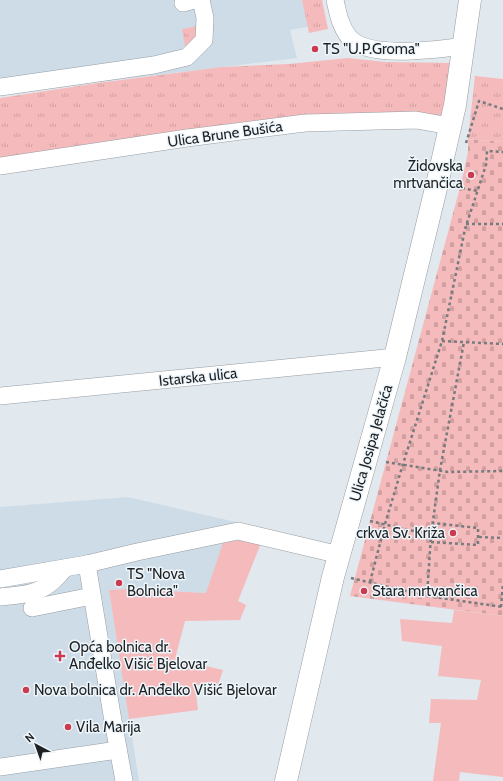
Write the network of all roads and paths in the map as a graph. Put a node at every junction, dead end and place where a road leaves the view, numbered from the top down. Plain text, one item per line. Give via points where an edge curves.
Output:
1 (201, 0) edge
2 (335, 0) edge
3 (470, 0) edge
4 (464, 52) junction
5 (0, 87) edge
6 (503, 109) edge
7 (460, 130) junction
8 (503, 152) edge
9 (0, 166) edge
10 (456, 188) dead end
11 (478, 191) junction
12 (466, 224) junction
13 (503, 224) edge
14 (442, 341) junction
15 (464, 342) junction
16 (503, 344) edge
17 (395, 357) junction
18 (0, 396) edge
19 (386, 462) dead end
20 (403, 464) junction
21 (440, 470) junction
22 (503, 471) edge
23 (370, 521) dead end
24 (433, 523) junction
25 (385, 524) junction
26 (431, 535) junction
27 (479, 537) junction
28 (503, 538) edge
29 (431, 542) junction
30 (340, 555) junction
31 (87, 564) junction
32 (65, 568) junction
33 (0, 578) edge
34 (351, 578) dead end
35 (370, 582) junction
36 (503, 583) edge
37 (92, 596) junction
38 (427, 596) junction
39 (0, 598) edge
40 (502, 607) edge
41 (32, 608) dead end
42 (118, 750) junction
43 (0, 767) edge
44 (124, 781) edge
45 (286, 781) edge

1 - 5 street via 205,18 204,40 187,57 154,65
2 - 4 street via 341,25 350,38 363,46 377,49
3 - 4 main road, Ulica Josipa Jelačića
4 - 7 main road, Ulica Josipa Jelačića via 455,105
6 - 7 path via 479,101
7 - 9 street, Ulica Brune Bušića via 416,120 305,123
7 - 17 main road, Ulica Josipa Jelačića
8 - 11 path via 487,151 486,165
10 - 11 path
11 - 12 path
12 - 13 path
12 - 14 path
14 - 15 path
14 - 20 path
15 - 16 path
15 - 21 path
17 - 18 street, Istarska ulica
17 - 30 main road, Ulica Josipa Jelačića
19 - 20 path
20 - 21 path
20 - 25 path
21 - 22 path
21 - 24 path
23 - 25 path
24 - 26 path
24 - 27 path via 478,528
25 - 26 path
25 - 35 path
26 - 29 path
27 - 28 path
27 - 29 path via 478,546
29 - 38 path
30 - 31 street via 238,531
30 - 45 main road, Ulica Josipa Jelačića
31 - 32 street
31 - 37 street
32 - 33 street
32 - 39 street via 40,590
34 - 35 path
35 - 38 path
36 - 40 path
37 - 41 street
37 - 42 street
38 - 40 path
42 - 43 street
42 - 44 street

